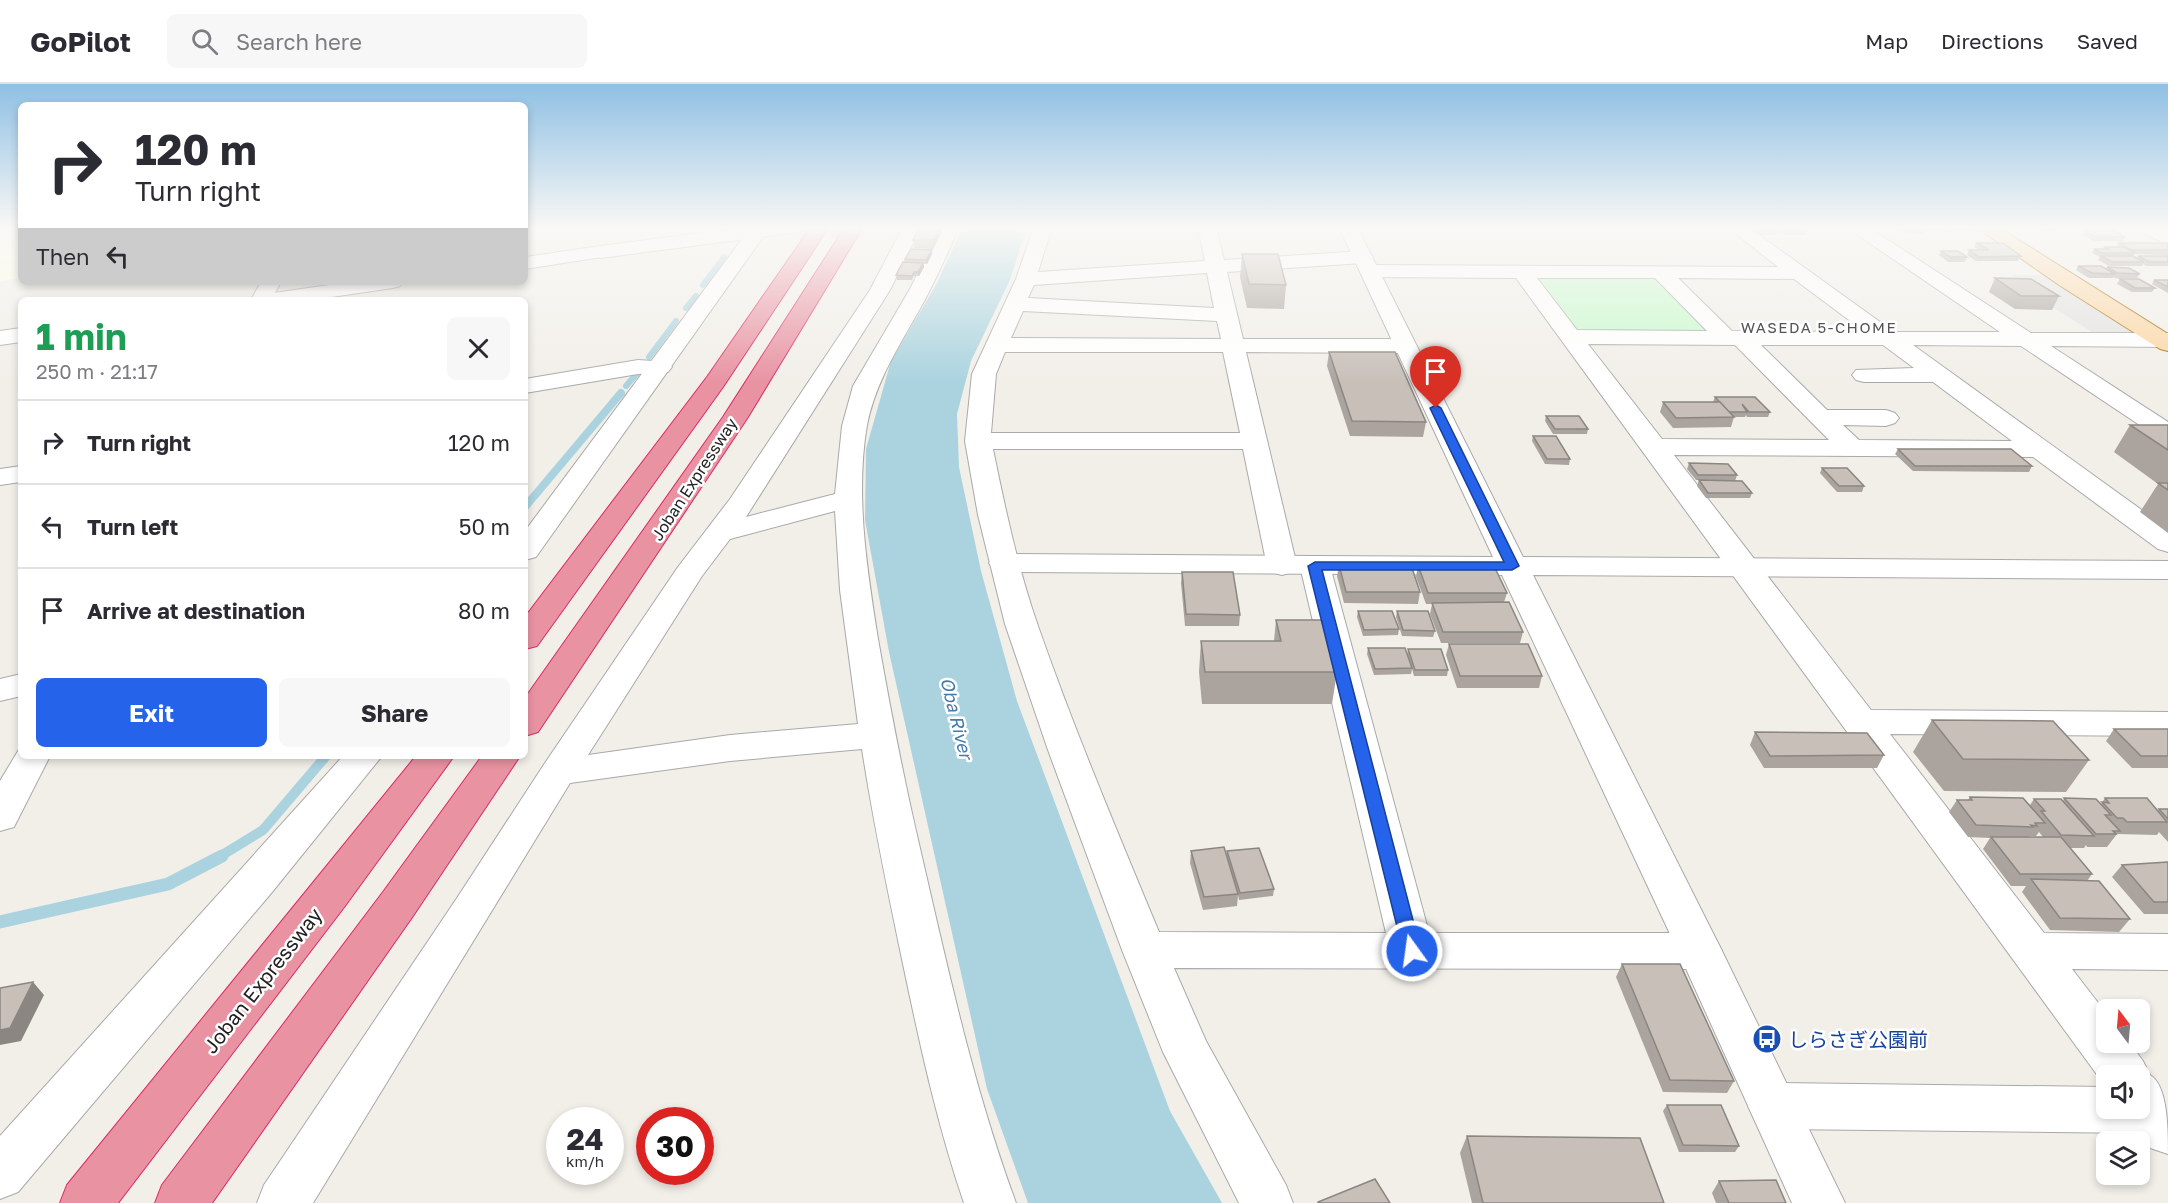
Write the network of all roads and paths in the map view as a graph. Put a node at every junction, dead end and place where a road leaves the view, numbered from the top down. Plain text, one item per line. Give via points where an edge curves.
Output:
1 (724, 279) edge
2 (774, 279) edge
3 (822, 279) edge
4 (885, 279) edge
5 (924, 279) edge
6 (1024, 279) edge
7 (1116, 279) edge
8 (1219, 279) edge
9 (1373, 279) edge
10 (1527, 279) edge
11 (1668, 279) edge
12 (1808, 279) edge
13 (1934, 279) edge
14 (2064, 279) edge
15 (372, 285) edge
16 (1020, 291) junction
17 (288, 297) edge
18 (1227, 315) junction
19 (903, 320) junction
20 (856, 328) junction
21 (18, 335) edge
22 (1572, 337) junction
23 (0, 338) edge
24 (1733, 338) junction
25 (1889, 338) junction
26 (2025, 339) junction
27 (2166, 341) edge
28 (995, 345) junction
29 (1233, 345) junction
30 (1405, 346) junction
31 (660, 367) junction
32 (1864, 375) dead end
33 (1939, 375) junction
34 (528, 386) edge
35 (1821, 417) junction
36 (1886, 418) dead end
37 (2168, 433) edge
38 (978, 441) junction
39 (1254, 441) junction
40 (1654, 447) junction
41 (1852, 448) junction
42 (2041, 449) junction
43 (18, 474) edge
44 (0, 477) edge
45 (849, 499) junction
46 (722, 532) junction
47 (2168, 543) edge
48 (528, 547) edge
49 (1004, 562) junction
50 (1298, 566) junction
51 (1512, 566) junction
52 (1744, 567) junction
53 (2168, 570) edge
54 (528, 635) edge
55 (18, 686) edge
56 (0, 690) edge
57 (528, 720) edge
58 (1859, 722) junction
59 (2168, 724) edge
60 (876, 735) junction
61 (30, 759) edge
62 (361, 759) edge
63 (434, 759) edge
64 (500, 759) edge
65 (558, 772) junction
66 (0, 817) edge
67 (1144, 950) junction
68 (1412, 951) junction
69 (1700, 951) junction
70 (2033, 951) junction
71 (2168, 952) edge
72 (2118, 1065) edge
73 (2096, 1103) edge
74 (1773, 1106) junction
75 (0, 1174) edge
76 (86, 1203) edge
77 (181, 1203) edge
78 (283, 1203) edge
79 (990, 1203) edge
80 (1267, 1203) edge
81 (1819, 1203) edge

1 - 31 street
2 - 54 highway via 715,382
3 - 57 highway, Joban Expressway via 664,524
4 - 20 street
5 - 19 street
6 - 16 street
7 - 16 street
8 - 18 street
9 - 30 street
10 - 22 street
11 - 24 street
12 - 25 street
13 - 26 street
14 - 27 main road
15 - 17 street
16 - 18 street
16 - 28 street
18 - 29 street
19 - 20 street
19 - 45 street via 884,348 862,395 851,457
20 - 46 street
21 - 23 street
22 - 24 street
22 - 40 street
24 - 25 street
24 - 35 street
25 - 26 street
25 - 33 street
26 - 27 street
26 - 37 street
28 - 29 street
28 - 38 street via 984,374
29 - 30 street
29 - 39 street
30 - 51 street
31 - 34 street via 638,367
31 - 48 street
32 - 33 street
33 - 42 street
35 - 36 street
35 - 41 street
38 - 39 street
38 - 49 street
39 - 50 street
40 - 41 street
40 - 52 street
41 - 42 street
42 - 47 street
43 - 44 street
45 - 46 street
45 - 60 street via 855,594
46 - 65 street via 689,573
49 - 50 street
49 - 67 street via 1021,624 1066,750
50 - 51 street
50 - 68 street
51 - 52 street
51 - 69 street
52 - 53 street
52 - 58 street
55 - 56 street
58 - 59 street
58 - 70 street
60 - 65 street via 730,748
60 - 79 street via 953,1086
61 - 66 street
62 - 75 street
63 - 76 highway, Joban Expressway
64 - 77 highway
65 - 78 street
67 - 68 street
67 - 80 street via 1187,1052
68 - 69 street
69 - 74 street
70 - 71 street
70 - 72 street
73 - 74 street
74 - 81 street

